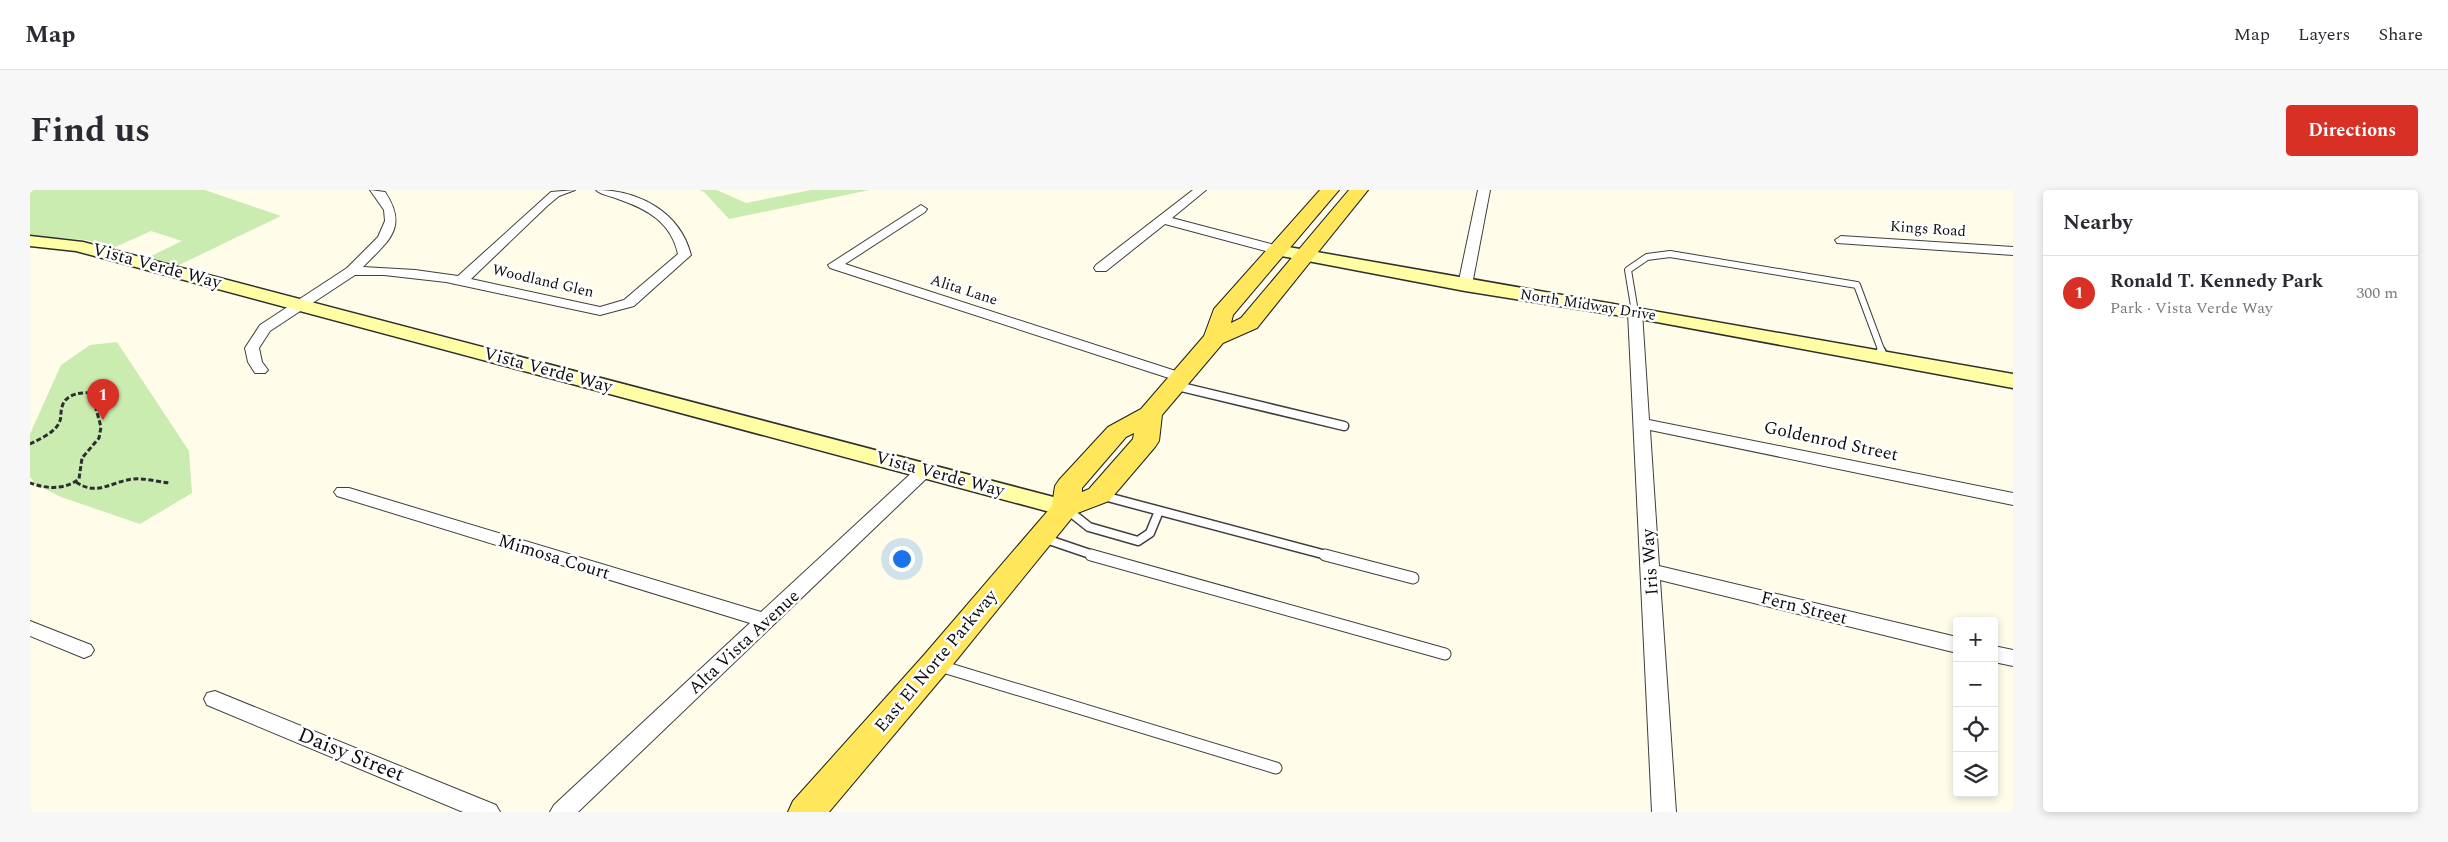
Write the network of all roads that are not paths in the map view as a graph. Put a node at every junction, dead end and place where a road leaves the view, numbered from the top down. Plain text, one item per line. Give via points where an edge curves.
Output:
1 (376, 190) edge
2 (570, 190) edge
3 (602, 190) edge
4 (1200, 190) edge
5 (1330, 190) edge
6 (1359, 190) edge
7 (1484, 190) edge
8 (921, 209) dead end
9 (1164, 220) junction
10 (1841, 240) dead end
11 (30, 241) edge
12 (1277, 250) junction
13 (2013, 251) edge
14 (1305, 256) junction
15 (1101, 268) dead end
16 (1628, 270) joint
17 (352, 271) junction
18 (463, 280) junction
19 (1464, 285) junction
20 (1857, 285) joint
21 (302, 304) junction
22 (1635, 312) junction
23 (1215, 338) junction
24 (1884, 358) junction
25 (260, 370) dead end
26 (1177, 381) junction
27 (2013, 381) edge
28 (1150, 414) junction
29 (1641, 423) junction
30 (1344, 426) dead end
31 (924, 471) junction
32 (343, 492) dead end
33 (1099, 496) junction
34 (2013, 499) edge
35 (1065, 508) junction
36 (1159, 511) junction
37 (1040, 538) junction
38 (1651, 571) junction
39 (1413, 578) dead end
40 (766, 622) junction
41 (30, 628) edge
42 (1953, 644) edge
43 (84, 650) dead end
44 (1446, 654) dead end
45 (1998, 655) edge
46 (2013, 658) edge
47 (935, 664) junction
48 (215, 699) dead end
49 (1276, 768) dead end
50 (1669, 810) edge
51 (488, 812) edge
52 (562, 812) edge
53 (806, 812) edge

1 - 17 street via 390,210 391,221 384,238
2 - 18 street via 555,194 543,204
3 - 18 street, Woodland Glen via 639,201 660,214 683,240 685,255 678,264 629,303 600,311
4 - 9 street
5 - 12 main road, East El Norte Parkway
6 - 14 main road, East El Norte Parkway
7 - 19 street
8 - 26 street, Alita Lane via 836,265
9 - 12 street, North Midway Drive
9 - 15 street
10 - 13 street, Kings Road
11 - 21 street, Vista Verde Way via 77,246
12 - 14 street, North Midway Drive
12 - 23 main road, East El Norte Parkway via 1222,314
14 - 19 street, North Midway Drive
14 - 23 main road, East El Norte Parkway via 1249,323
16 - 20 lane via 1641,258 1670,254
16 - 22 lane
17 - 18 street, Woodland Glen via 378,270
17 - 21 street
19 - 22 street, North Midway Drive
20 - 24 lane
21 - 25 street via 265,328 256,341 252,348
21 - 31 street, Vista Verde Way
22 - 24 street, North Midway Drive
22 - 29 street, Iris Way
23 - 26 main road, East El Norte Parkway
24 - 27 street, North Midway Drive
26 - 28 main road, East El Norte Parkway
26 - 30 lane
28 - 33 main road, East El Norte Parkway via 1146,441
28 - 35 main road, East El Norte Parkway via 1117,432 1069,486
29 - 34 street, Goldenrod Street
29 - 38 street, Iris Way
31 - 35 street, Vista Verde Way
31 - 40 street, Alta Vista Avenue
32 - 40 street, Mimosa Court
33 - 35 main road
33 - 36 lane
35 - 36 lane via 1089,527 1138,540 1151,534
35 - 37 main road, East El Norte Parkway
36 - 39 lane
37 - 44 lane
37 - 47 main road, East El Norte Parkway
38 - 42 street, Fern Street
38 - 50 street, Iris Way
40 - 52 street, Alta Vista Avenue
41 - 43 street
45 - 46 street
47 - 49 lane
47 - 53 main road, East El Norte Parkway
48 - 51 street, Daisy Street

